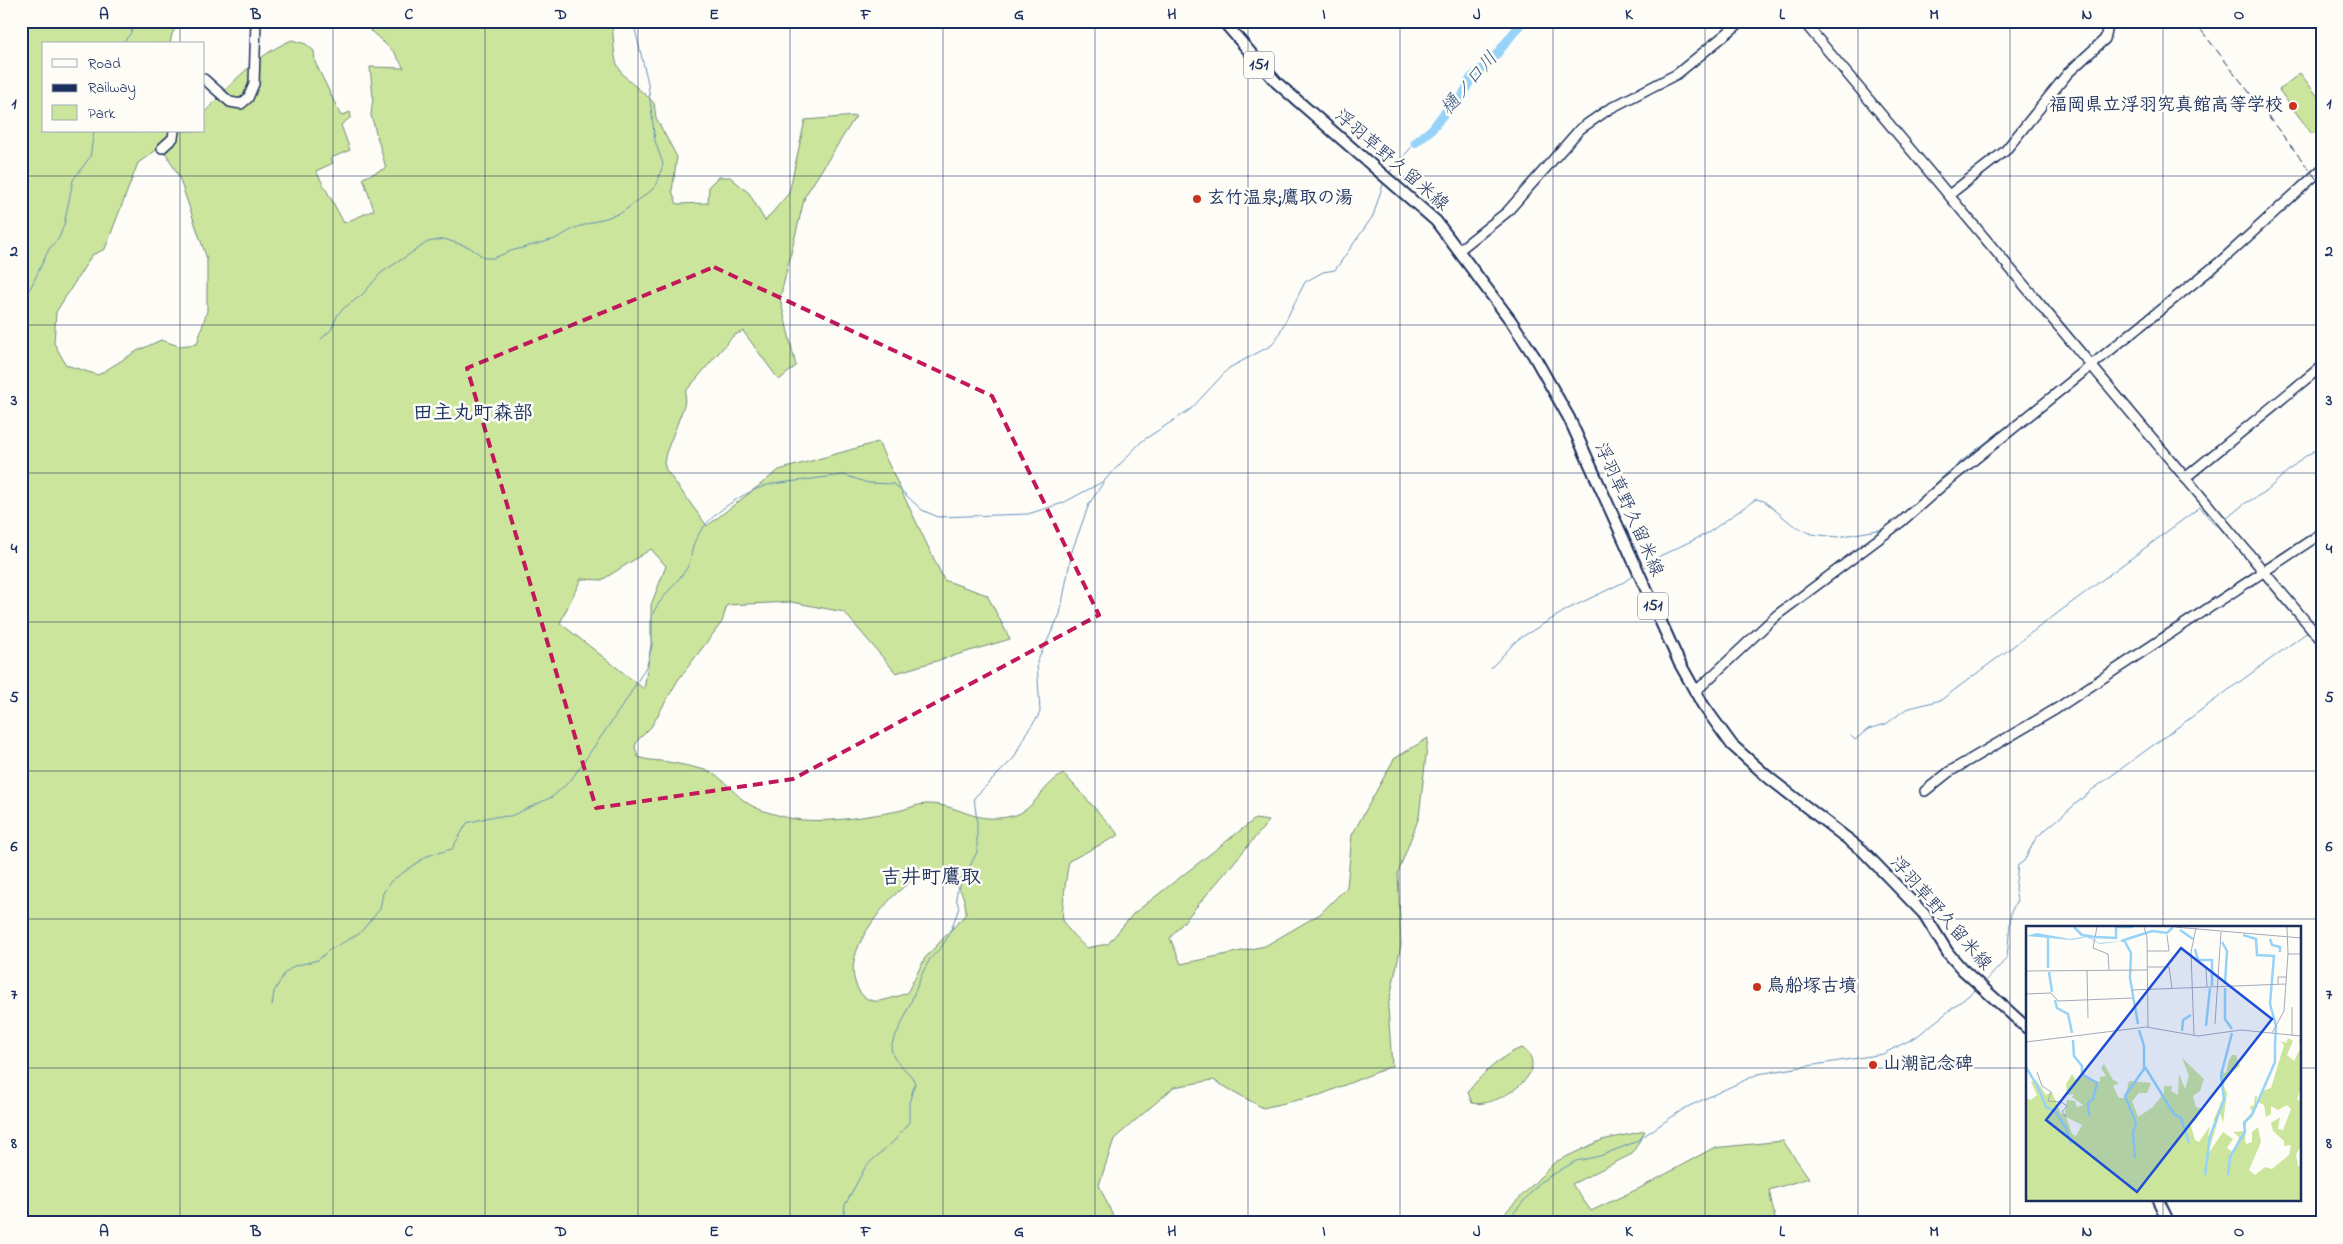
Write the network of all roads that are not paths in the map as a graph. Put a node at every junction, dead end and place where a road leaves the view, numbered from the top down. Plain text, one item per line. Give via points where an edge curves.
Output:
1 (256, 21) edge
2 (1223, 21) edge
3 (1742, 21) edge
4 (1802, 21) edge
5 (2101, 21) edge
6 (205, 80) edge
7 (174, 132) edge
8 (162, 148) dead end
9 (2322, 169) edge
10 (1949, 195) junction
11 (1458, 251) junction
12 (2092, 365) junction
13 (2322, 366) edge
14 (2185, 478) junction
15 (2322, 533) edge
16 (2264, 572) junction
17 (2322, 641) edge
18 (1696, 692) junction
19 (1926, 791) dead end
20 (2026, 1027) edge
21 (2159, 1202) edge
22 (2169, 1223) edge

1 - 6 street via 254,84 248,98 241,104 230,102
2 - 11 main road, 浮羽草野久留米線 / 151 via 1276,82 1432,216
3 - 11 street via 1677,74 1602,113 1580,129 1507,212
4 - 10 street
5 - 10 street via 2107,30 2105,39 2068,73 2005,151
7 - 8 street via 168,144
9 - 12 street via 2221,261
10 - 12 street
11 - 18 main road, 浮羽草野久留米線 / 151 via 1524,340 1554,392 1617,521 1668,640
12 - 14 street
12 - 18 street via 1944,484 1902,522 1777,615
13 - 14 street
14 - 16 street
15 - 16 street
16 - 17 street
16 - 19 street via 2056,709 1949,772
18 - 20 main road, 浮羽草野久留米線 / 151 via 1732,745 1768,778 1862,850 1919,908 1953,959
21 - 22 main road

